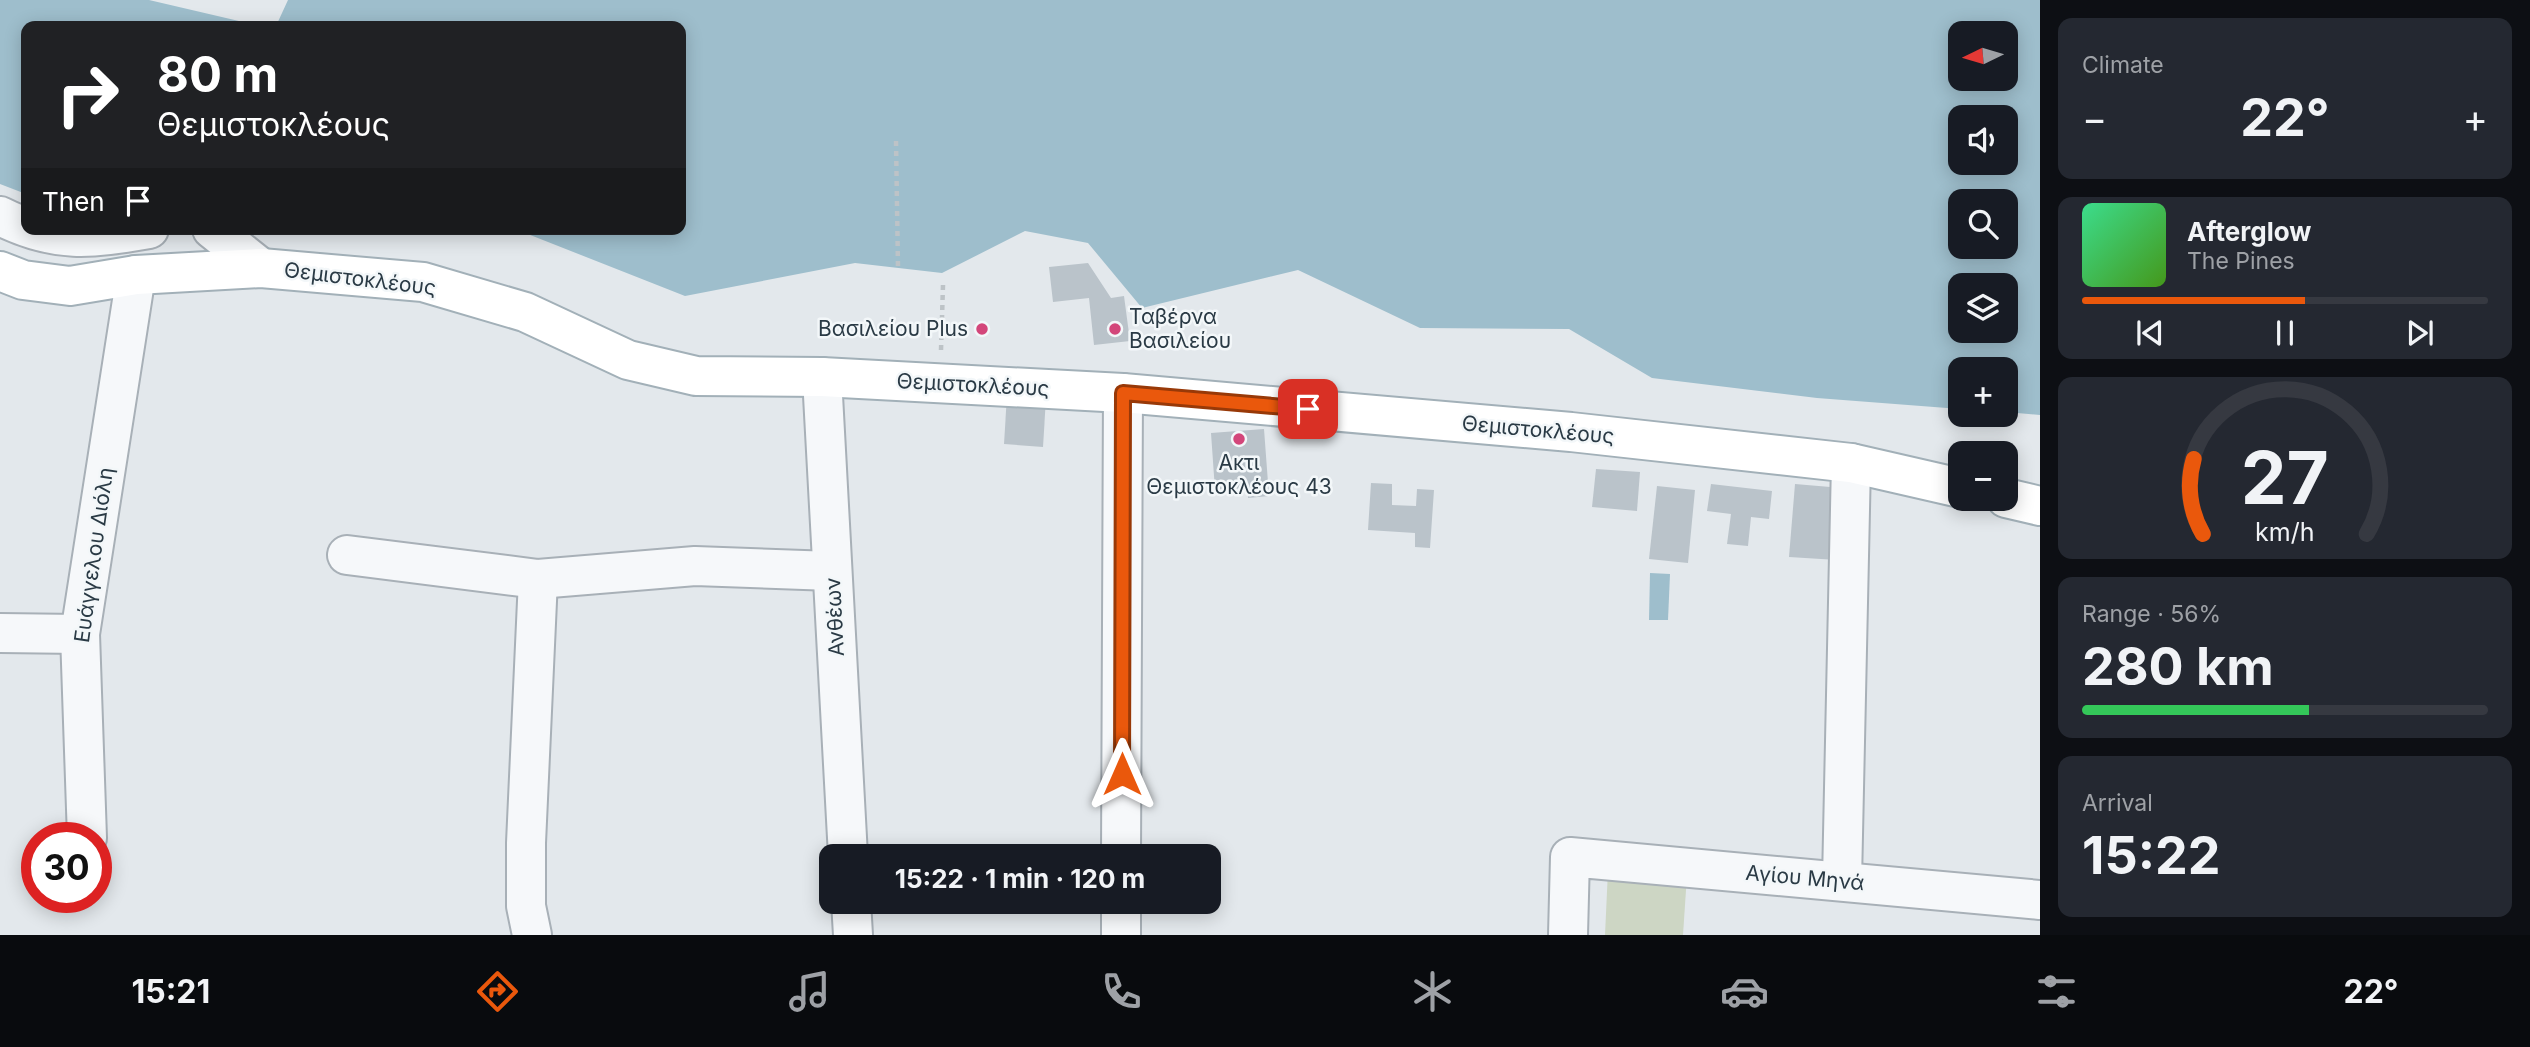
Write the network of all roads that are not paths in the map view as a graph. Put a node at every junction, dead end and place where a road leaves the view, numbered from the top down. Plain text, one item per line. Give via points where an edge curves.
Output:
1 (0, 216) edge
2 (21, 226) edge
3 (56, 235) edge
4 (116, 235) edge
5 (220, 235) edge
6 (261, 268) junction
7 (0, 271) edge
8 (136, 275) junction
9 (822, 377) junction
10 (1123, 393) junction
11 (1851, 463) junction
12 (1948, 485) edge
13 (2018, 501) edge
14 (2040, 506) edge
15 (347, 555) dead end
16 (832, 571) junction
17 (538, 579) junction
18 (0, 633) edge
19 (80, 634) junction
20 (86, 822) edge
21 (847, 844) edge
22 (1121, 844) edge
23 (1842, 881) junction
24 (2040, 900) edge
25 (852, 914) edge
26 (1121, 914) edge
27 (532, 935) edge
28 (853, 935) edge
29 (1121, 935) edge
30 (1568, 935) edge

1 - 2 street
3 - 4 street via 88,240
5 - 6 street
6 - 8 main road, Θεμιστοκλέους
6 - 9 main road, Θεμιστοκλέους via 424,282 524,312 628,360 696,376
7 - 8 main road, Θεμιστοκλέους via 23,280 70,286
8 - 19 street, Ευάγγελου Διόλη
9 - 10 main road, Θεμιστοκλέους
9 - 16 street, Ανθέων
10 - 11 main road, Θεμιστοκλέους via 1572,432
10 - 22 street
11 - 12 main road, Θεμιστοκλέους
11 - 23 street
13 - 14 main road
15 - 17 street
16 - 17 street via 695,566
16 - 21 street, Ανθέων
17 - 27 street via 526,843 526,906
18 - 19 street
19 - 20 street, Ευάγγελου Διόλη
23 - 24 street, Αγίου Μηνά
23 - 30 street, Αγίου Μηνά via 1570,857
25 - 28 street
26 - 29 street

